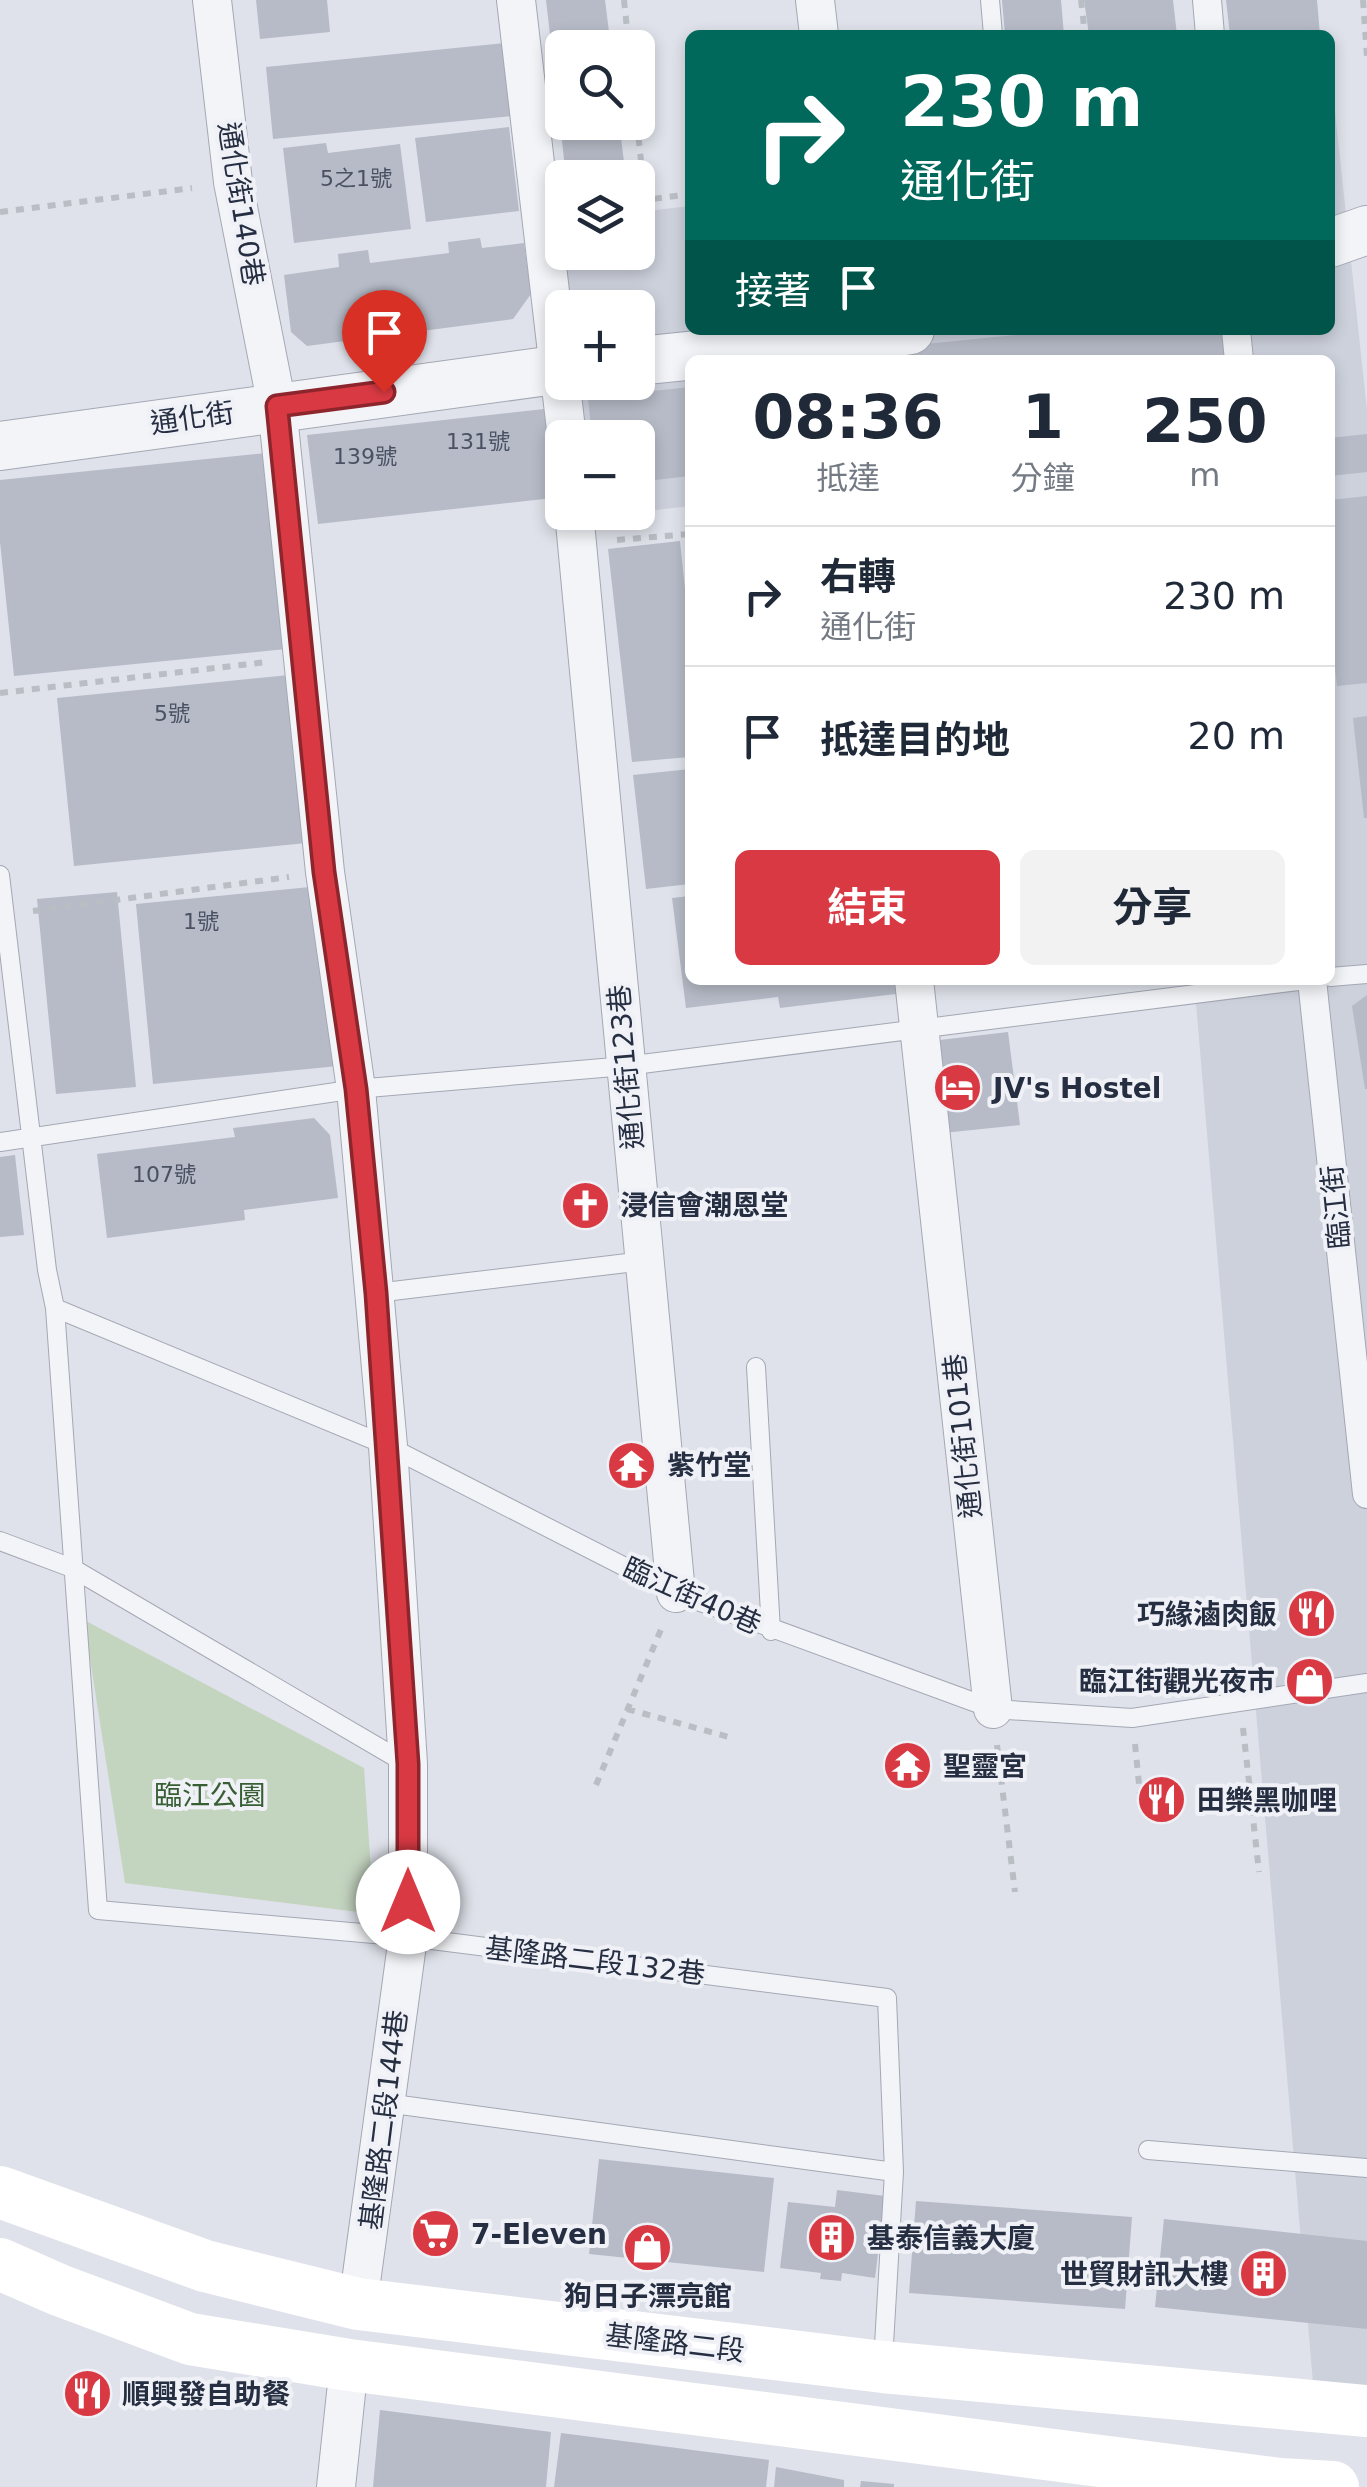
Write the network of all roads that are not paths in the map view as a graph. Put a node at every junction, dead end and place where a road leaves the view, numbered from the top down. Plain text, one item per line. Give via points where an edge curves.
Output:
1 (212, 0) edge
2 (516, 0) edge
3 (815, 0) edge
4 (990, 0) edge
5 (1206, 0) edge
6 (818, 30) edge
7 (993, 30) edge
8 (1209, 30) edge
9 (1367, 230) edge
10 (1335, 240) edge
11 (550, 290) edge
12 (891, 335) edge
13 (860, 343) edge
14 (712, 355) edge
15 (685, 357) edge
16 (655, 360) edge
17 (545, 371) edge
18 (277, 406) junction
19 (0, 446) edge
20 (576, 530) edge
21 (0, 875) edge
22 (1367, 974) edge
23 (1335, 977) edge
24 (914, 985) edge
25 (1266, 985) edge
26 (1310, 985) edge
27 (918, 1026) junction
28 (626, 1066) junction
29 (356, 1089) junction
30 (31, 1137) junction
31 (0, 1142) edge
32 (644, 1261) junction
33 (376, 1293) junction
34 (55, 1308) junction
35 (756, 1367) dead end
36 (388, 1446) junction
37 (1367, 1494) edge
38 (0, 1542) edge
39 (72, 1568) junction
40 (676, 1593) junction
41 (771, 1630) junction
42 (1367, 1684) edge
43 (993, 1709) junction
44 (408, 1764) junction
45 (408, 1937) junction
46 (386, 2103) junction
47 (1148, 2150) dead end
48 (1367, 2168) edge
49 (894, 2172) junction
50 (0, 2192) edge
51 (0, 2264) edge
52 (358, 2304) junction
53 (349, 2366) junction
54 (883, 2367) junction
55 (1367, 2411) edge
56 (1281, 2485) edge
57 (336, 2487) edge
58 (1333, 2487) edge

1 - 18 street, 通化街140巷 via 234,182
2 - 11 street
3 - 6 street
4 - 7 lane
5 - 8 street
9 - 10 street
12 - 13 street
13 - 14 street
15 - 16 street
17 - 18 street, 通化街
18 - 19 street, 通化街
18 - 29 street, 通化街140巷 via 324,872
20 - 28 street, 通化街123巷
21 - 30 lane
22 - 23 lane
24 - 27 street, 通化街101巷
25 - 27 lane
26 - 37 street, 臨江街
27 - 28 lane
27 - 43 street, 通化街101巷
28 - 29 lane
28 - 32 street, 通化街123巷
29 - 30 lane
29 - 33 street, 基隆路二段144巷
30 - 31 lane
30 - 34 lane
32 - 33 lane
32 - 40 street, 通化街123巷
33 - 36 street, 基隆路二段144巷
34 - 36 lane, 臨江街40巷
34 - 39 lane
35 - 41 lane
36 - 40 lane, 臨江街40巷
36 - 44 street, 基隆路二段144巷
38 - 39 lane
39 - 44 lane
39 - 45 lane, 基隆路二段132巷 via 98,1910
40 - 41 lane, 臨江街40巷
41 - 43 lane, 臨江街40巷
42 - 43 lane, 臨江街40巷 via 1132,1718
44 - 45 street, 基隆路二段144巷
45 - 46 street, 基隆路二段144巷
45 - 49 lane, 基隆路二段132巷 via 887,1998
46 - 49 lane
46 - 52 street, 基隆路二段144巷
47 - 48 lane
49 - 54 lane, 基隆路二段132巷
50 - 52 main road, 基隆路二段 via 204,2266
51 - 53 main road via 190,2338
52 - 54 main road, 基隆路二段
53 - 56 main road
53 - 57 street
54 - 55 main road, 基隆路二段
56 - 58 main road

